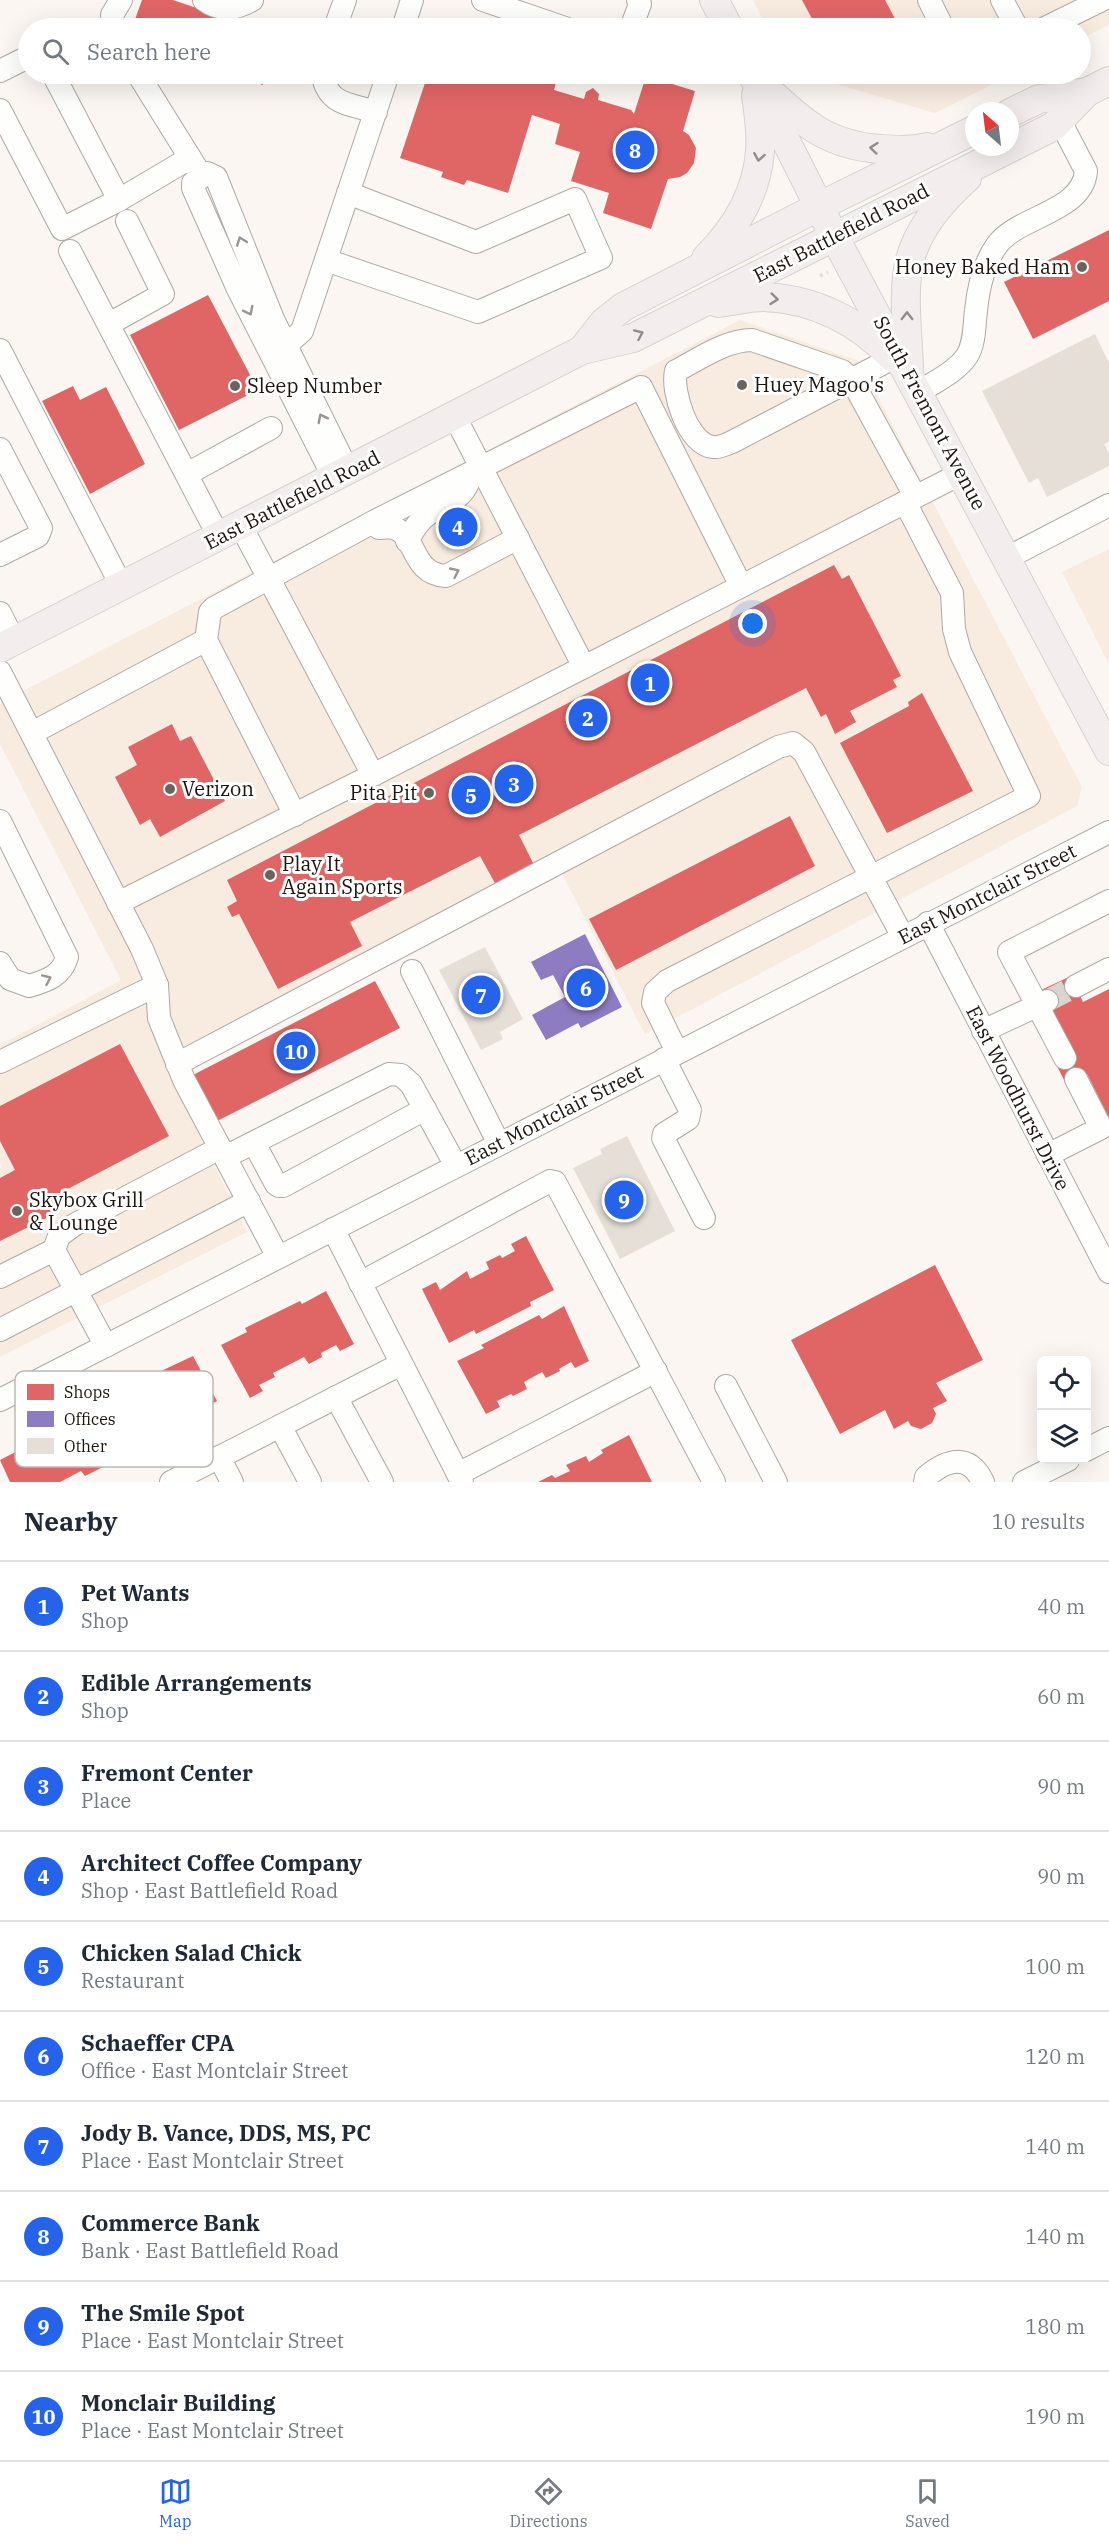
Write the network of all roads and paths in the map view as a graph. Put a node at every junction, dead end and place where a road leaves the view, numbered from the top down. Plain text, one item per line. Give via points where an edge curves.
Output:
1 (121, 0) edge
2 (204, 0) edge
3 (252, 0) edge
4 (345, 0) edge
5 (412, 0) edge
6 (483, 0) edge
7 (638, 0) edge
8 (714, 0) edge
9 (929, 0) edge
10 (1002, 0) edge
11 (1102, 0) edge
12 (1073, 7) edge
13 (112, 18) edge
14 (339, 18) edge
15 (406, 18) edge
16 (535, 18) edge
17 (635, 18) edge
18 (724, 18) edge
19 (938, 18) edge
20 (1012, 18) edge
21 (1058, 18) edge
22 (18, 62) edge
23 (0, 72) edge
24 (58, 84) edge
25 (144, 84) edge
26 (324, 84) edge
27 (385, 84) edge
28 (755, 84) edge
29 (758, 84) edge
30 (763, 84) edge
31 (1098, 87) edge
32 (1019, 109) edge
33 (0, 110) edge
34 (376, 112) junction
35 (1060, 121) junction
36 (963, 136) edge
37 (987, 160) junction
38 (195, 167) junction
39 (348, 193) junction
40 (119, 200) junction
41 (820, 206) junction
42 (127, 221) dead end
43 (834, 236) junction
44 (70, 251) dead end
45 (326, 260) junction
46 (815, 267) dead end
47 (694, 270) junction
48 (819, 286) dead end
49 (695, 306) junction
50 (108, 324) junction
51 (285, 346) junction
52 (0, 350) edge
53 (582, 350) junction
54 (676, 371) junction
55 (907, 375) junction
56 (851, 379) junction
57 (641, 387) junction
58 (454, 415) junction
59 (271, 429) dead end
60 (714, 448) junction
61 (0, 449) edge
62 (681, 466) junction
63 (476, 471) junction
64 (962, 473) junction
65 (187, 474) junction
66 (341, 474) junction
67 (910, 499) junction
68 (1109, 505) edge
69 (379, 528) dead end
70 (230, 532) junction
71 (518, 538) junction
72 (407, 541) junction
73 (0, 555) edge
74 (1007, 558) junction
75 (269, 579) junction
76 (741, 586) junction
77 (122, 587) junction
78 (0, 613) edge
79 (206, 640) junction
80 (7, 644) edge
81 (584, 667) junction
82 (0, 672) edge
83 (32, 733) junction
84 (1109, 752) edge
85 (373, 775) junction
86 (295, 815) junction
87 (0, 821) edge
88 (1109, 832) edge
89 (872, 877) junction
90 (1109, 901) edge
91 (118, 903) junction
92 (928, 923) junction
93 (903, 937) junction
94 (0, 963) edge
95 (1109, 969) edge
96 (411, 971) dead end
97 (157, 985) junction
98 (1076, 986) tunnel mouth
99 (1042, 1003) junction
100 (983, 1031) junction
101 (670, 1056) junction
102 (1065, 1058) dead end
103 (0, 1062) edge
104 (177, 1064) junction
105 (1076, 1079) dead end
106 (425, 1109) junction
107 (254, 1143) junction
108 (499, 1144) junction
109 (223, 1153) junction
110 (1048, 1155) junction
111 (456, 1166) junction
112 (249, 1201) junction
113 (704, 1218) dead end
114 (333, 1229) junction
115 (54, 1250) junction
116 (278, 1257) junction
117 (1109, 1272) edge
118 (0, 1277) edge
119 (360, 1283) junction
120 (76, 1291) junction
121 (0, 1330) edge
122 (106, 1346) junction
123 (401, 1364) junction
124 (57, 1371) edge
125 (656, 1371) junction
126 (726, 1386) dead end
127 (15, 1392) edge
128 (336, 1397) junction
129 (0, 1400) edge
130 (280, 1426) junction
131 (1109, 1438) edge
132 (1091, 1447) edge
133 (219, 1457) junction
134 (213, 1460) edge
135 (1060, 1464) edge
136 (200, 1467) edge
137 (460, 1478) edge
138 (171, 1482) edge
139 (231, 1482) edge
140 (310, 1482) edge
141 (382, 1482) edge
142 (714, 1482) edge
143 (776, 1482) edge
144 (925, 1482) edge
145 (983, 1482) edge
146 (1024, 1482) edge

1 - 13 street
2 - 3 street via 227,8
4 - 14 street
5 - 15 street
6 - 16 street
7 - 17 street
8 - 18 main road
9 - 19 street
10 - 20 street
11 - 12 street
12 - 21 street
22 - 23 street
24 - 40 street
25 - 38 street
26 - 34 street via 334,99
27 - 34 street
28 -> 47 main road via 761,135 751,189 734,225
29 - 41 main road, South Fremont Avenue
36 -> 30 main road via 910,151 841,143 797,116
31 - 32 main road, East Battlefield Road via 1039,99
31 - 35 main road, East Battlefield Road
33 - 40 street via 62,229
34 - 39 street
35 - 37 main road, East Battlefield Road
35 - 55 street via 1086,171 1082,187 1073,197 1001,240 989,259 980,287 971,347 958,366
36 - 41 main road, East Battlefield Road
37 - 43 main road, East Battlefield Road
55 -> 37 main road via 908,270 914,247 948,195
38 - 40 street
51 -> 38 street via 216,177
38 -> 66 street via 192,188 234,281
39 - 45 street
39 - 45 street via 476,242 574,199 601,258 478,312
41 - 43 main road, South Fremont Avenue
41 - 47 main road, East Battlefield Road
42 - 50 street via 164,294
43 - 49 main road, East Battlefield Road
43 - 55 main road, South Fremont Avenue
44 - 50 street
45 - 51 street via 302,331
46 - 48 path via 820,276
47 - 53 main road, East Battlefield Road via 623,307 604,322
53 -> 49 main road, East Battlefield Road via 633,338
49 -> 55 main road via 763,297 827,310 858,327
50 - 65 street
66 -> 51 street
52 - 77 street
53 - 58 main road, East Battlefield Road
54 - 56 street via 725,346 752,340 842,371
54 - 57 street
54 - 60 street via 675,396 690,429 702,443
55 - 56 street
55 - 64 main road, South Fremont Avenue
56 - 60 street
56 - 67 street
57 - 62 street
57 - 63 street
58 - 63 street
58 - 66 main road, East Battlefield Road
59 - 65 street
60 - 62 street
61 - 73 street via 41,528 38,536
62 - 76 street
63 - 71 street
63 - 72 street via 459,497 426,516
63 - 75 street
64 - 67 street
64 - 74 main road, South Fremont Avenue
65 - 70 street
66 - 70 main road, East Battlefield Road
67 - 76 street
67 - 89 street via 952,593 960,652 1029,796
68 - 74 street
69 - 72 street via 395,528
70 - 75 street
70 - 77 main road, East Battlefield Road
72 -> 71 street via 425,570 433,576 446,576
71 - 81 street
74 - 84 main road, South Fremont Avenue
75 - 79 street via 214,608
75 - 85 street
76 - 81 street
77 - 80 main road, East Battlefield Road
78 - 80 street
79 - 83 street
79 - 86 street
81 - 85 street
82 - 83 street
83 - 91 street
85 - 86 street
86 - 91 street
94 -> 87 street via 10,979 29,986 58,974 67,957
88 - 92 street, East Montclair Street
89 - 93 street
89 - 101 street via 667,981 655,992 653,1003
89 - 104 street via 804,752 793,743 767,752
90 - 99 street via 1009,952
91 - 97 street
92 - 93 street, East Montclair Street
92 - 100 street, East Woodhurst Drive
93 - 101 street, East Montclair Street
95 - 98 street
96 - 108 street
97 - 103 street
97 - 104 street via 159,1018
99 - 100 street
99 - 102 street
100 - 110 street, East Woodhurst Drive
101 - 108 street, East Montclair Street
101 - 113 street via 690,1115 663,1138
104 - 109 street
105 - 110 street via 1101,1128
106 - 107 street via 411,1084 401,1075 389,1074
106 - 107 street via 283,1186 276,1184
106 - 111 street
107 - 109 street
108 - 111 street, East Montclair Street
109 - 112 street
109 - 115 street via 74,1225 59,1236
110 - 117 street, East Woodhurst Drive
111 - 114 street, East Montclair Street
112 - 116 street
112 - 120 street
114 - 116 street, East Montclair Street
114 - 119 street
115 - 118 street
115 - 120 street
116 - 122 street, East Montclair Street
119 - 123 street
119 - 125 street via 550,1181 555,1182
120 - 121 street
120 - 122 street
122 - 124 street, East Montclair Street
123 - 128 street
123 - 137 street
125 - 137 street
125 - 142 street
126 - 143 street
127 - 129 street, East Montclair Street
128 - 130 street
128 - 141 street
130 - 133 street
130 - 140 street
131 - 132 street
133 - 134 street
133 - 139 street
135 - 146 street
136 - 138 street
144 - 145 street via 940,1465 954,1462 966,1463

